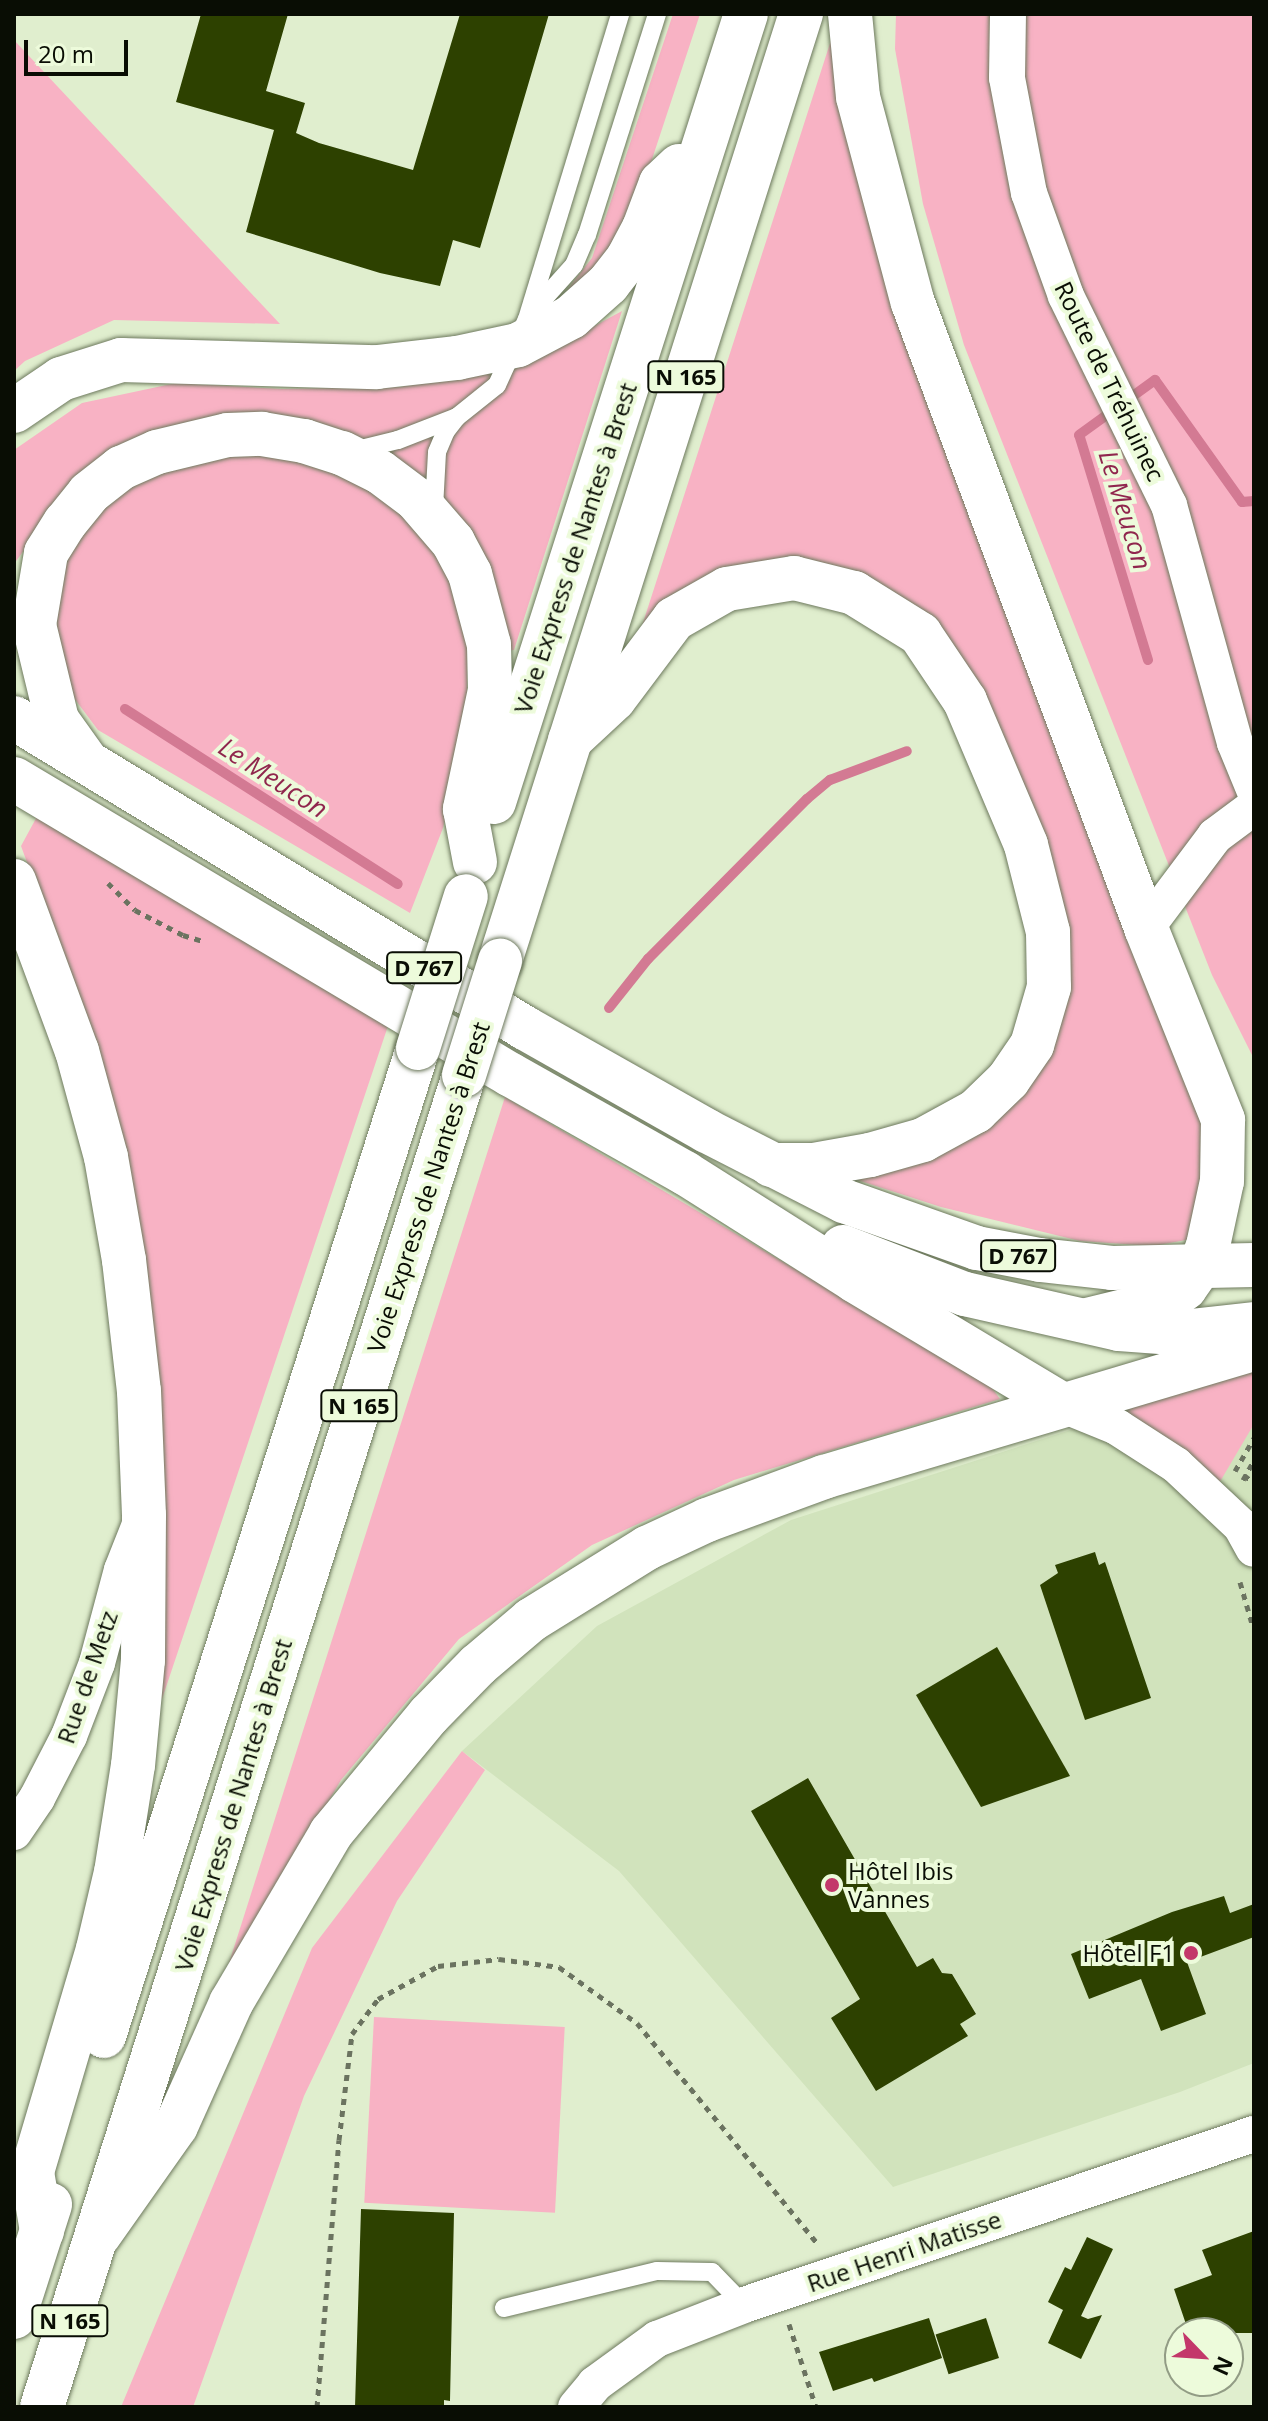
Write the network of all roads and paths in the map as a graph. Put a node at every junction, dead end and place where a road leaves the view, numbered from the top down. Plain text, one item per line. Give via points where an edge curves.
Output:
1 (620, 14) edge
2 (657, 14) edge
3 (746, 14) edge
4 (801, 14) edge
5 (850, 14) edge
6 (1008, 14) edge
7 (704, 142) junction
8 (522, 332) junction
9 (14, 411) edge
10 (457, 417) junction
11 (342, 453) junction
12 (434, 517) junction
13 (46, 553) junction
14 (22, 590) dead end
15 (14, 718) edge
16 (570, 740) junction
17 (87, 762) junction
18 (14, 779) edge
19 (1254, 789) edge
20 (1254, 807) edge
21 (470, 879) junction
22 (14, 881) edge
23 (1146, 928) junction
24 (1223, 1120) junction
25 (1254, 1155) edge
26 (771, 1165) junction
27 (685, 1173) junction
28 (1254, 1265) edge
29 (1199, 1268) junction
30 (1087, 1320) junction
31 (1254, 1324) edge
32 (1254, 1349) edge
33 (1061, 1404) junction
34 (1254, 1438) edge
35 (1235, 1471) dead end
36 (144, 1515) junction
37 (1254, 1549) edge
38 (14, 1832) edge
39 (1254, 2134) edge
40 (42, 2231) junction
41 (99, 2235) junction
42 (841, 2272) junction
43 (778, 2294) junction
44 (744, 2305) junction
45 (504, 2308) dead end
46 (14, 2317) edge
47 (42, 2407) edge
48 (317, 2407) edge
49 (576, 2407) edge
50 (816, 2407) edge

1 - 8 lane
2 - 8 lane via 587,235 574,265
3 - 7 main road, Voie Express de Nantes à Brest / N 165
4 - 16 main road, Voie Express de Nantes à Brest / N 165
5 - 23 main road via 858,97 913,303
6 - 19 street, Route de Tréhuinec via 1007,78 1029,193 1066,296 1169,505 1235,743
7 - 8 main road via 661,183 639,238 608,284 571,317
7 - 21 main road, Voie Express de Nantes à Brest / N 165
8 - 9 main road via 457,358 377,367 121,360 61,379
8 - 10 lane via 497,385
10 - 11 lane via 398,440
10 - 12 lane via 437,452
11 - 12 main road via 380,472
11 - 13 main road via 262,434 205,439 157,452 121,468 89,493
12 - 21 main road via 470,574 489,645 490,690 465,809
13 - 14 lane
13 - 17 main road via 34,625 41,666 57,720
15 - 17 main road, D 767
16 - 26 main road via 614,699 674,619 727,589 794,578 854,593 920,634 965,701 1026,845 1048,932 1049,987 1032,1045 1008,1080 976,1111 923,1140 814,1165
16 - 41 main road, Voie Express de Nantes à Brest / N 165, bridge
17 - 26 main road, D 767 via 500,1013
18 - 27 main road, D 767
20 - 23 street via 1215,836
21 - 40 main road, Voie Express de Nantes à Brest / N 165, bridge
22 - 36 main road via 77,1051 106,1157 139,1391
23 - 24 main road
24 - 25 main road
24 - 29 main road via 1222,1181
26 - 29 main road, D 767 via 844,1201 977,1248 1112,1268
27 - 30 main road, D 767 via 898,1271 1013,1307
27 - 33 main road
28 - 29 main road, D 767
29 - 30 main road via 1169,1300
30 - 31 main road, D 767 via 1119,1329 1174,1333
32 - 33 main road
33 - 37 street via 1117,1427 1176,1465 1241,1526
33 - 41 main road via 824,1477 695,1526 585,1583 478,1665 378,1773 331,1833 231,2003 176,2126
34 - 35 path
36 - 38 street, Rue de Metz via 69,1736
36 - 40 main road via 143,1660 133,1765 98,1949 32,2172
39 - 42 street, Rue Henri Matisse
40 - 46 main road, Voie Express de Nantes à Brest / N 165
41 - 47 main road, Voie Express de Nantes à Brest / N 165
42 - 43 street, Rue Henri Matisse
42 - 48 path via 637,2023 559,1967 499,1959 438,1966 378,1999 352,2034
43 - 44 street, Rue Henri Matisse
43 - 50 path
44 - 45 lane via 712,2272 657,2271
44 - 49 street, Rue Henri Matisse via 657,2339 595,2384

